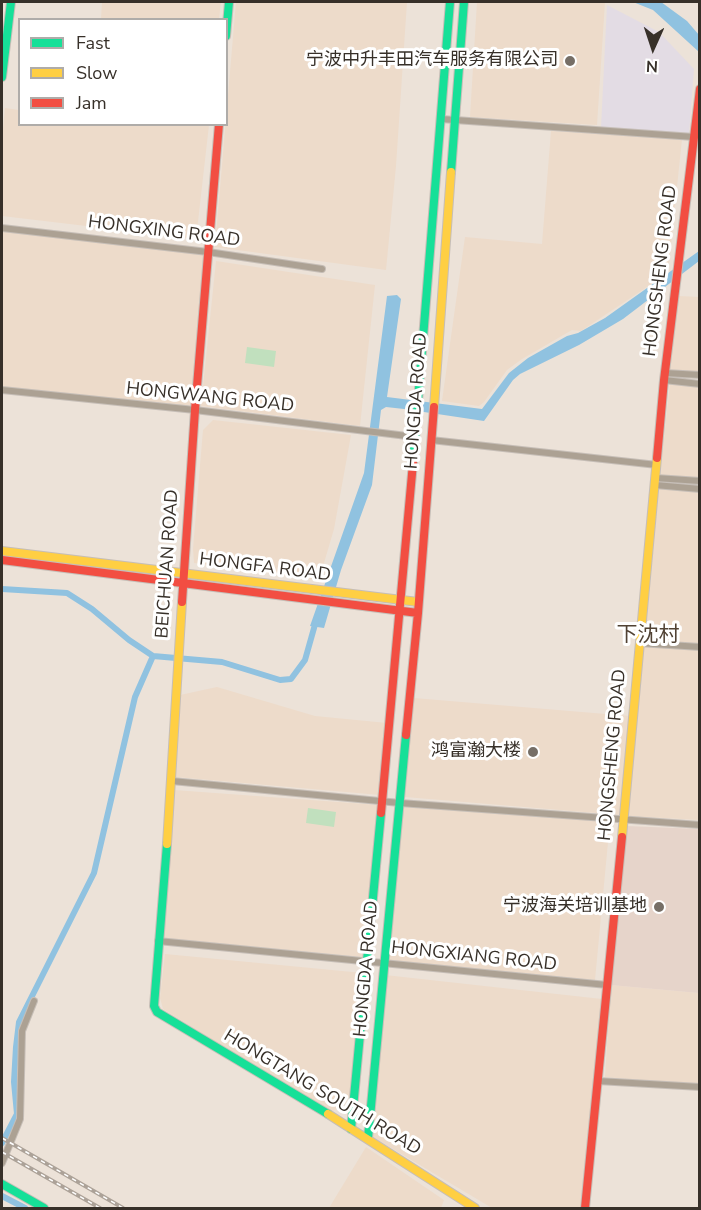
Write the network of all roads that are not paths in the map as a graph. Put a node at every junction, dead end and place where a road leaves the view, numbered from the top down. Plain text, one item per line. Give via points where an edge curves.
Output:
1 (11, 2) edge
2 (229, 2) edge
3 (450, 2) edge
4 (464, 2) edge
5 (228, 18) edge
6 (2, 77) edge
7 (699, 89) edge
8 (441, 119) junction
9 (455, 120) junction
10 (219, 126) edge
11 (694, 137) junction
12 (2, 228) edge
13 (208, 252) junction
14 (322, 269) dead end
15 (699, 375) edge
16 (665, 376) junction
17 (699, 384) edge
18 (2, 390) edge
19 (195, 410) junction
20 (415, 437) junction
21 (431, 440) junction
22 (657, 465) junction
23 (655, 481) junction
24 (699, 481) edge
25 (699, 489) edge
26 (2, 551) edge
27 (2, 560) edge
28 (184, 580) junction
29 (401, 600) junction
30 (418, 602) junction
31 (400, 611) junction
32 (418, 613) junction
33 (639, 643) junction
34 (699, 647) edge
35 (172, 781) junction
36 (382, 802) junction
37 (399, 803) junction
38 (624, 820) junction
39 (699, 825) edge
40 (158, 941) junction
41 (367, 961) junction
42 (384, 963) junction
43 (607, 985) junction
44 (34, 1001) dead end
45 (154, 1006) joint
46 (598, 1081) junction
47 (699, 1087) edge
48 (351, 1129) junction
49 (368, 1138) junction
50 (2, 1163) edge
51 (2, 1184) edge
52 (44, 1209) edge
53 (475, 1209) edge
54 (585, 1209) edge

1 - 6 main road
2 - 5 main road
3 - 8 main road, HONGDA ROAD
4 - 9 main road, HONGDA ROAD
7 - 11 main road, HONGSHENG ROAD
8 - 9 street
8 - 20 main road, HONGDA ROAD
9 - 11 street
9 - 21 main road, HONGDA ROAD
10 - 13 main road, BEICHUAN ROAD
11 - 16 main road, HONGSHENG ROAD
12 - 13 street, HONGXING ROAD
13 - 14 street, HONGXING ROAD
13 - 19 main road, BEICHUAN ROAD
15 - 16 street
16 - 17 street
16 - 22 main road, HONGSHENG ROAD
18 - 19 street, HONGWANG ROAD
19 - 20 street, HONGWANG ROAD
19 - 28 main road, BEICHUAN ROAD
20 - 29 main road, HONGDA ROAD
21 - 22 street
21 - 30 main road, HONGDA ROAD
22 - 23 main road, HONGSHENG ROAD
23 - 24 street
23 - 25 street
23 - 33 main road, HONGSHENG ROAD
26 - 28 main road, HONGFA ROAD
27 - 28 main road, HONGFA ROAD
28 - 29 main road, HONGFA ROAD
28 - 31 main road, HONGFA ROAD
28 - 35 main road, BEICHUAN ROAD
29 - 30 main road, HONGFA ROAD
29 - 31 main road, HONGDA ROAD
30 - 32 main road, HONGDA ROAD
31 - 32 main road, HONGFA ROAD
31 - 36 main road, HONGDA ROAD
32 - 37 main road, HONGDA ROAD
33 - 34 street
33 - 38 main road, HONGSHENG ROAD
35 - 36 street
35 - 40 main road, BEICHUAN ROAD
36 - 37 street
36 - 41 main road, HONGDA ROAD
37 - 38 street
37 - 42 main road, HONGDA ROAD
38 - 39 street
38 - 43 main road, HONGSHENG ROAD
40 - 41 street, HONGXIANG ROAD
40 - 45 main road, BEICHUAN ROAD
41 - 42 street, HONGXIANG ROAD
41 - 48 main road, HONGDA ROAD
42 - 43 street, HONGXIANG ROAD
42 - 49 main road, HONGDA ROAD
43 - 46 main road, HONGSHENG ROAD
44 - 50 street via 22,1031 20,1119
45 - 48 main road, HONGTANG SOUTH ROAD via 157,1012
46 - 47 street
46 - 54 main road, HONGSHENG ROAD
48 - 49 main road, HONGTANG SOUTH ROAD
49 - 53 main road, HONGTANG SOUTH ROAD
51 - 52 main road

